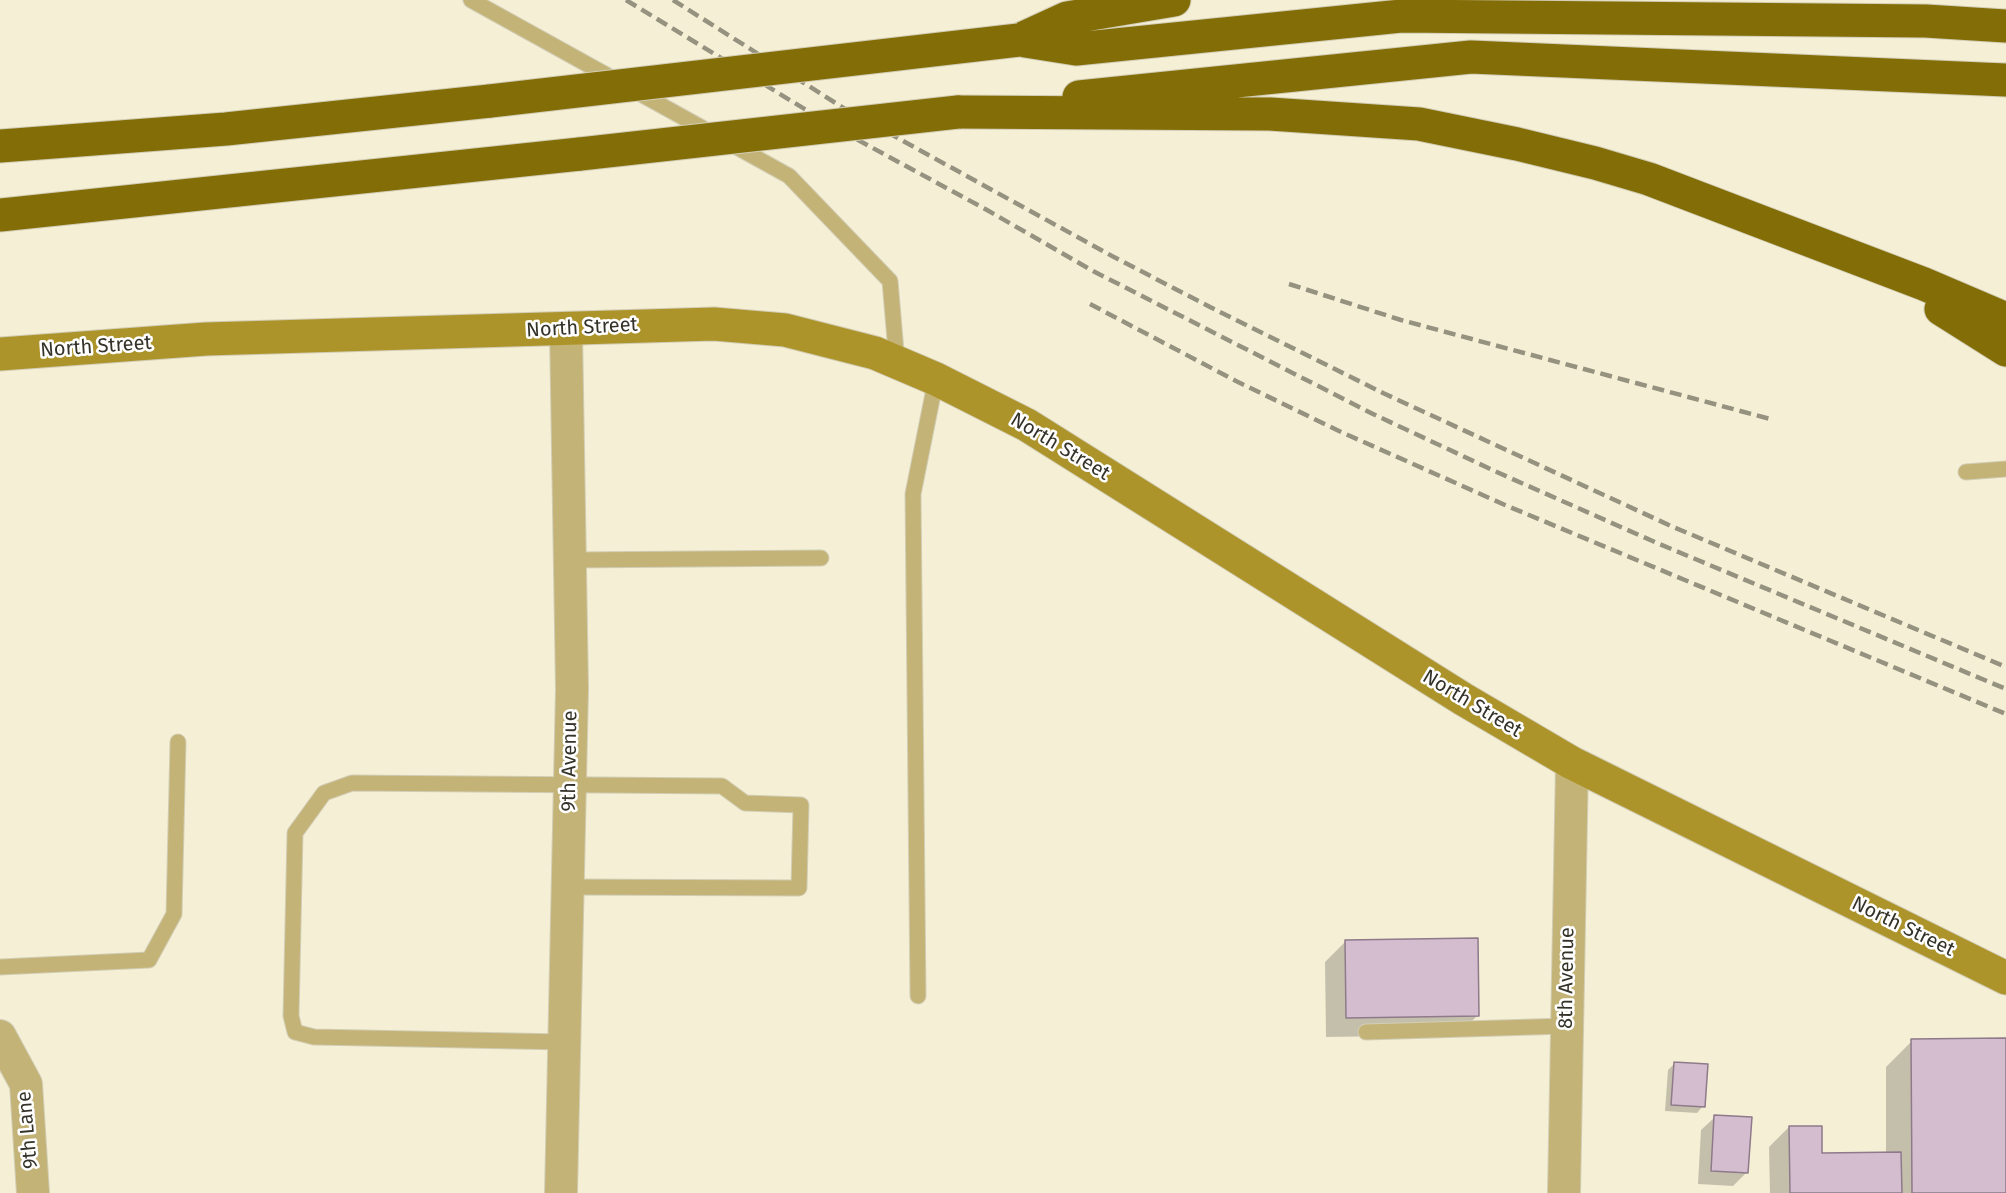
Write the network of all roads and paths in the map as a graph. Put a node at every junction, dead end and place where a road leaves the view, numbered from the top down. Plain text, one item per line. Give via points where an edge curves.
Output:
1 (471, 0) edge
2 (1174, 0) edge
3 (2006, 26) edge
4 (1019, 40) junction
5 (2006, 80) edge
6 (958, 112) junction
7 (0, 146) edge
8 (0, 215) edge
9 (1865, 262) junction
10 (2006, 319) edge
11 (566, 330) junction
12 (2006, 350) edge
13 (0, 354) edge
14 (897, 363) junction
15 (936, 379) junction
16 (2006, 470) edge
17 (1966, 472) dead end
18 (821, 558) dead end
19 (570, 560) junction
20 (178, 742) dead end
21 (1572, 763) junction
22 (570, 785) junction
23 (567, 887) junction
24 (0, 967) edge
25 (2006, 978) edge
26 (918, 996) dead end
27 (1566, 1026) junction
28 (1366, 1032) dead end
29 (0, 1036) edge
30 (564, 1042) junction
31 (33, 1193) edge
32 (561, 1193) edge
33 (1564, 1193) edge

1 - 14 lane via 789,176 890,280
2 - 4 highway via 1067,18
3 - 4 highway via 1926,21 1401,16 1076,49
4 - 7 highway, bridge via 226,129
5 - 6 highway via 1471,57 1124,91
6 - 8 highway, bridge
6 - 9 highway via 1270,114 1419,124 1595,162
9 - 10 highway
9 - 12 highway
11 - 13 street, North Street via 206,339
11 - 14 street, North Street via 714,324 785,330 874,353
11 - 19 street, 9th Avenue
14 - 15 street, North Street
15 - 21 street, North Street via 1027,425 1462,699
15 - 26 lane via 913,494
16 - 17 lane
18 - 19 lane
19 - 22 street, 9th Avenue
20 - 24 lane via 174,914 149,960
21 - 25 street, North Street
21 - 27 street, 8th Avenue
22 - 23 street, 9th Avenue
22 - 23 lane via 722,786 745,803 801,805 800,864 799,888
22 - 30 lane via 352,783 324,793 295,832 291,1016 295,1032 314,1037
23 - 30 street, 9th Avenue
27 - 28 lane
27 - 33 street, 8th Avenue
29 - 31 street, 9th Lane via 26,1084
30 - 32 street, 9th Avenue

